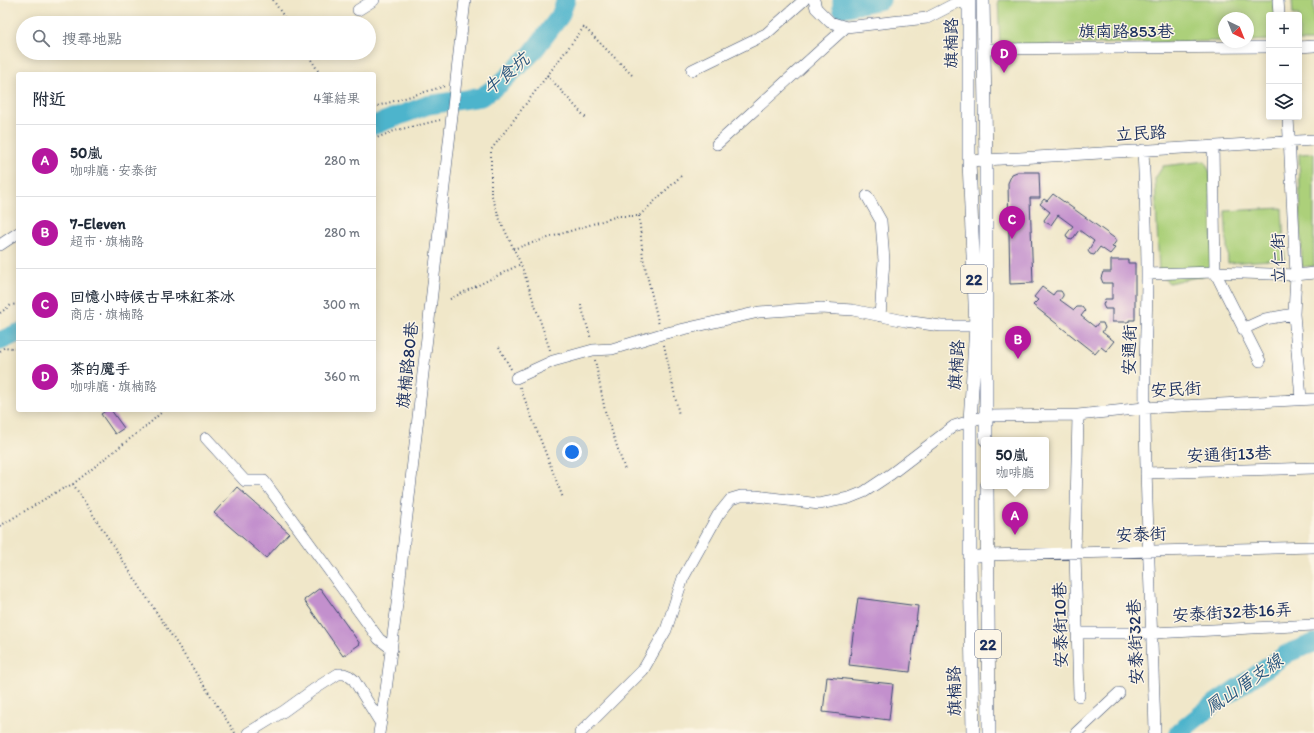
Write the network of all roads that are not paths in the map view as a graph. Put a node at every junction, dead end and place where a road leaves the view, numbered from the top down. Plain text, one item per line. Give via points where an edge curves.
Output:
1 (374, 0) edge
2 (465, 0) edge
3 (804, 0) edge
4 (814, 0) edge
5 (982, 0) edge
6 (1278, 0) edge
7 (969, 4) edge
8 (358, 10) dead end
9 (1279, 12) edge
10 (846, 27) junction
11 (1314, 46) edge
12 (1266, 47) edge
13 (1302, 47) edge
14 (983, 49) junction
15 (692, 70) dead end
16 (1288, 120) edge
17 (1314, 140) edge
18 (1290, 141) junction
19 (717, 144) dead end
20 (1213, 146) junction
21 (1143, 150) junction
22 (986, 160) junction
23 (969, 161) junction
24 (867, 196) dead end
25 (16, 234) edge
26 (0, 245) edge
27 (1215, 272) junction
28 (1314, 273) edge
29 (1147, 274) junction
30 (1296, 275) junction
31 (1294, 314) junction
32 (880, 316) junction
33 (976, 326) junction
34 (1243, 329) junction
35 (1260, 361) dead end
36 (516, 378) road end
37 (1301, 399) junction
38 (1314, 399) edge
39 (1144, 408) junction
40 (1078, 415) junction
41 (986, 416) junction
42 (970, 421) junction
43 (986, 437) edge
44 (206, 438) dead end
45 (1314, 468) edge
46 (1146, 473) junction
47 (987, 489) edge
48 (1314, 547) edge
49 (1148, 551) junction
50 (1075, 553) junction
51 (987, 555) junction
52 (970, 557) junction
53 (1314, 625) edge
54 (1152, 632) junction
55 (1077, 633) junction
56 (392, 649) junction
57 (1118, 693) dead end
58 (1079, 696) dead end
59 (380, 728) edge
60 (1154, 732) edge
61 (248, 733) edge
62 (580, 733) edge
63 (973, 733) edge
64 (989, 733) edge
65 (1076, 733) edge

1 - 8 street
2 - 56 street, 旗楠路80巷
3 - 15 street via 766,34
4 - 10 street via 816,8 830,22
5 - 14 main road, 旗楠路 / 22
6 - 9 street
7 - 10 street via 960,1 927,18
7 - 23 main road, 旗楠路 / 22
10 - 19 street
11 - 13 street
12 - 14 street, 旗南路853巷
14 - 22 main road, 旗楠路 / 22
16 - 18 street, 立仁街
17 - 18 street, 立民路
18 - 20 street, 立民路
18 - 30 street, 立仁街
20 - 21 street, 立民路
20 - 27 street
21 - 22 street, 立民路
21 - 29 street, 安通街
22 - 23 street, 立民路
22 - 41 main road, 旗楠路 / 22
23 - 33 main road, 旗楠路 / 22
24 - 32 street via 881,221 884,261
25 - 26 street
27 - 29 street
27 - 30 street
27 - 34 street
28 - 30 street
29 - 39 street, 安通街
30 - 31 street, 立仁街
31 - 34 street via 1265,319
31 - 37 street, 立仁街
32 - 33 street via 941,326
32 - 36 street via 853,310 822,308 759,312 662,334 612,349 592,350 553,361
33 - 42 main road, 旗楠路 / 22
34 - 35 street
37 - 38 street, 安民街
37 - 39 street, 安民街
39 - 40 street, 安民街
39 - 46 street, 安通街
40 - 41 street, 安民街
40 - 50 street, 安泰街10巷
41 - 42 street, 安民街
41 - 43 main road, 旗楠路 / 22
42 - 52 main road, 旗楠路 / 22
42 - 62 street, 安民街 via 954,426 892,474 864,492 849,498 819,504 756,496 731,499 718,515 683,578 666,630 643,670
44 - 56 street via 245,480 264,481 379,639
45 - 46 street, 安通街13巷
46 - 49 street, 安通街
47 - 51 main road, 旗楠路 / 22
48 - 49 street, 安泰街
49 - 50 street, 安泰街
49 - 54 street, 安泰街32巷
50 - 51 street, 安泰街
50 - 55 street, 安泰街10巷
51 - 52 street, 安泰街
51 - 64 main road, 旗楠路 / 22
52 - 63 main road, 旗楠路 / 22
53 - 54 street, 安泰街32巷16弄
54 - 55 street, 安泰街32巷16弄
54 - 60 street, 安泰街32巷
55 - 58 street, 安泰街10巷
56 - 59 street, 旗楠路80巷
57 - 65 street
59 - 61 street via 354,680 344,674 338,674

